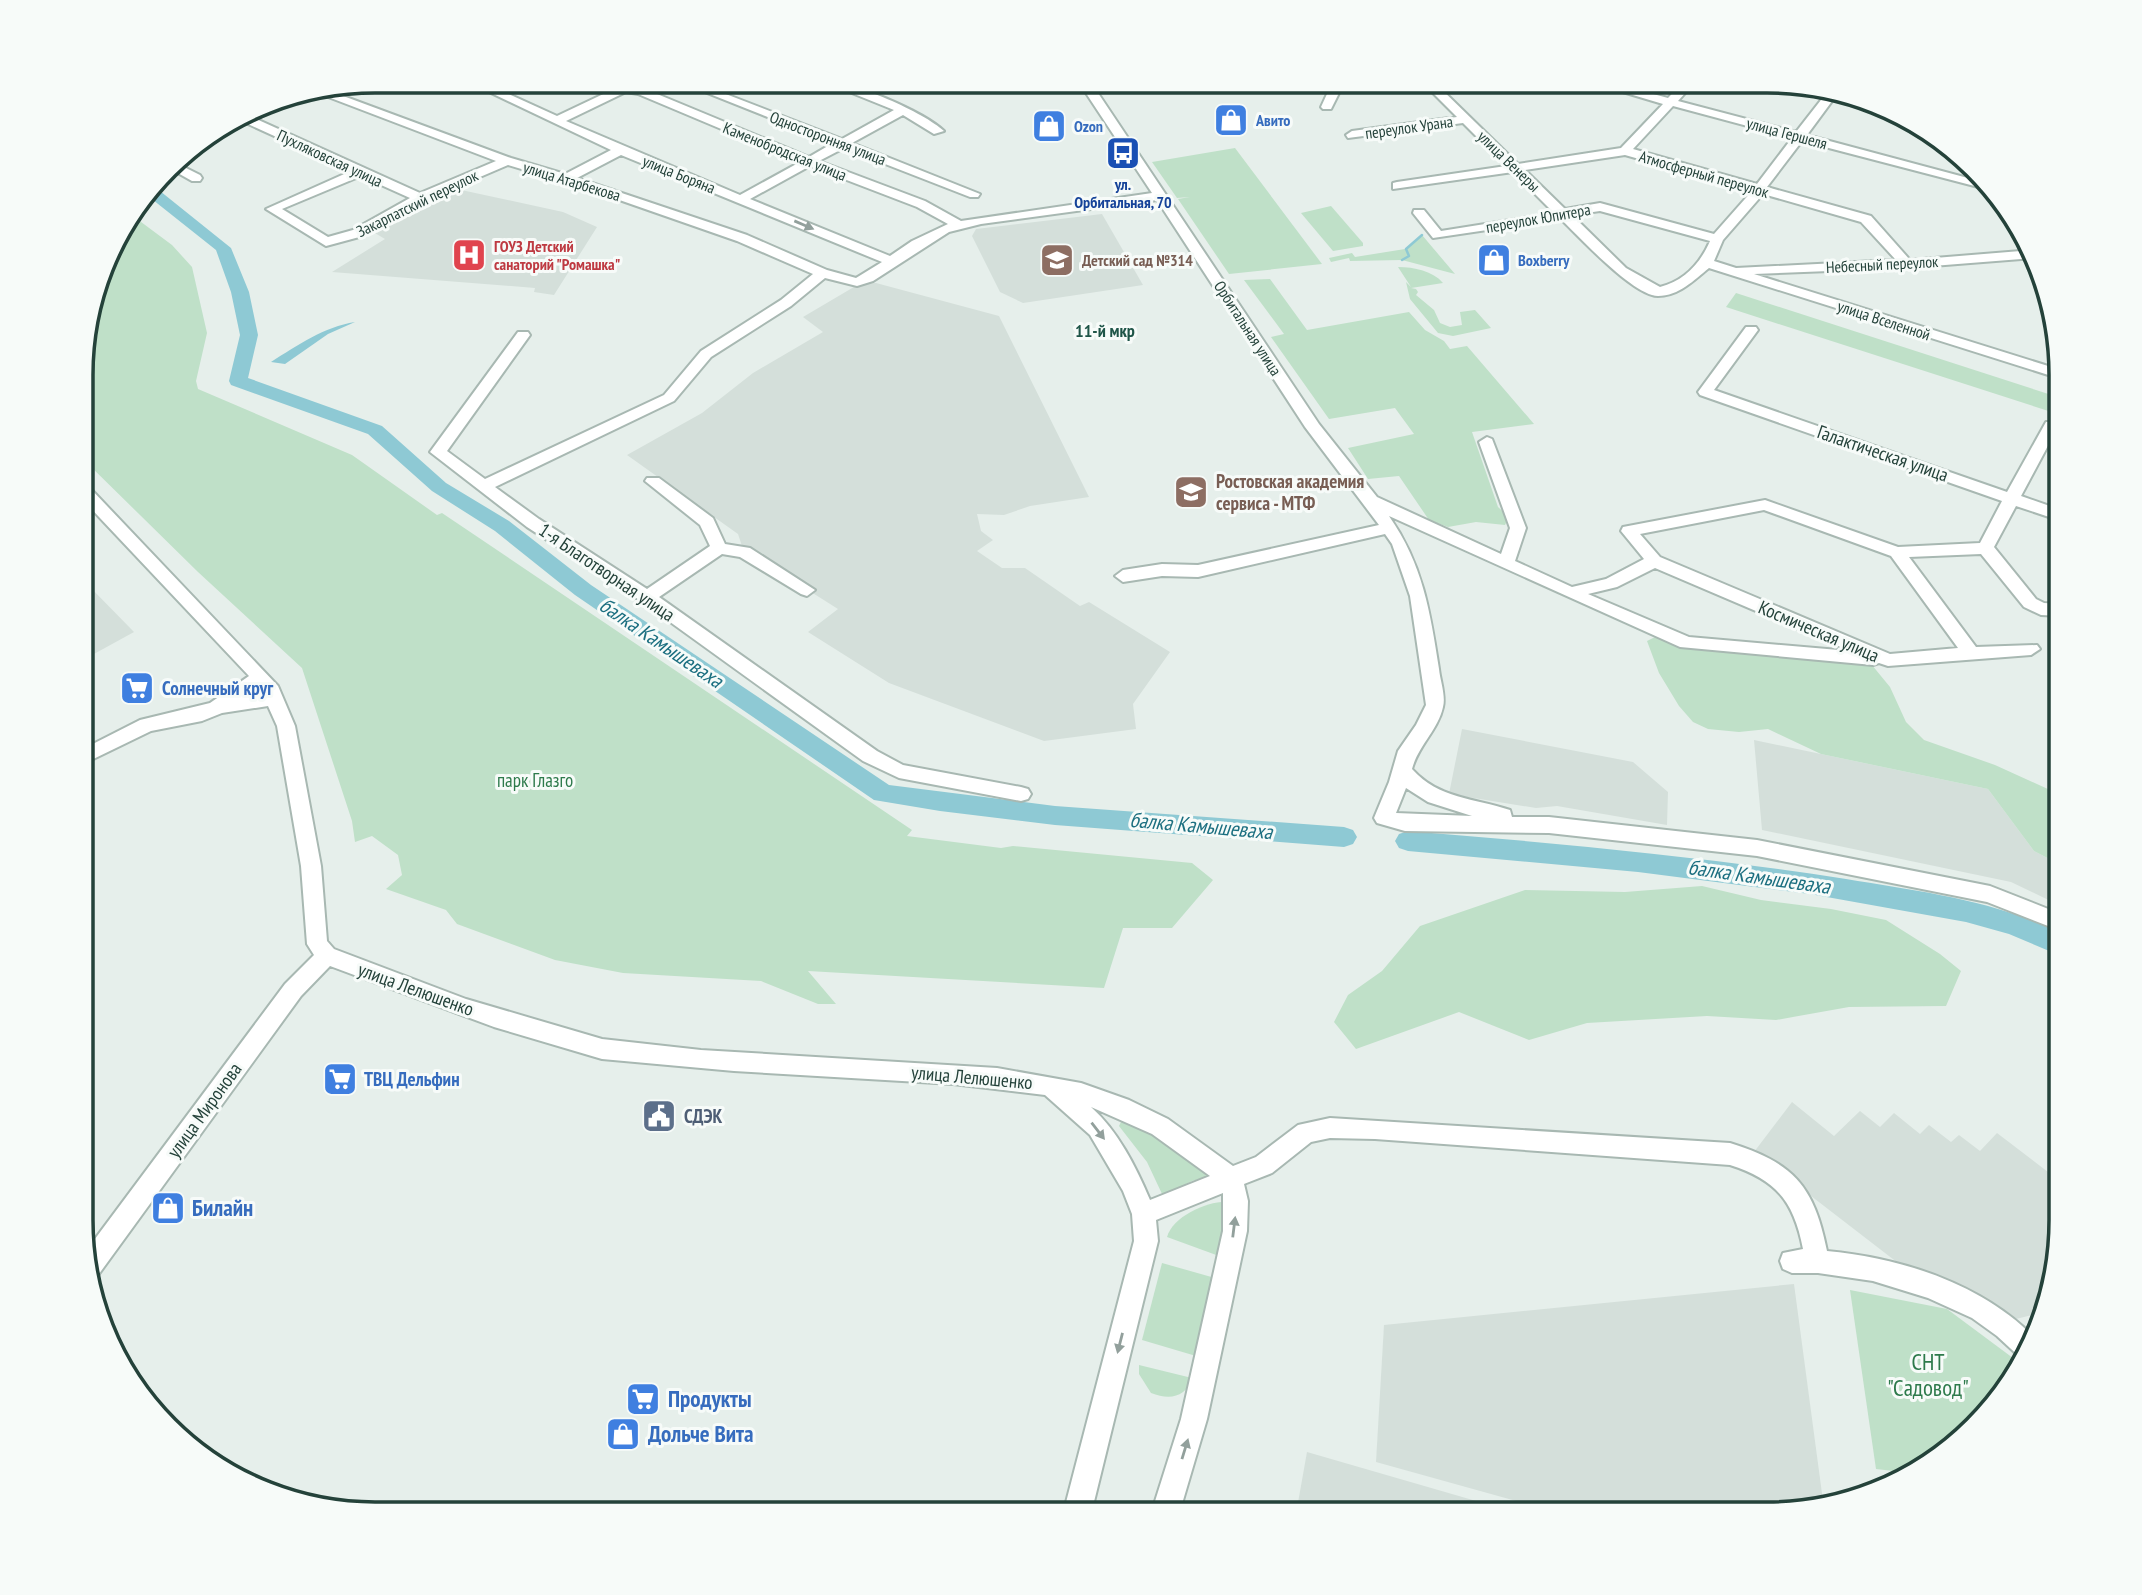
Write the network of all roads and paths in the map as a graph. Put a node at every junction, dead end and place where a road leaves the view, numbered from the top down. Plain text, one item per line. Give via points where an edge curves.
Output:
1 (500, 93) edge
2 (615, 93) edge
3 (647, 93) edge
4 (714, 93) edge
5 (859, 93) edge
6 (1092, 93) edge
7 (1333, 93) edge
8 (1439, 93) edge
9 (1637, 93) edge
10 (1679, 93) edge
11 (333, 96) edge
12 (1827, 99) edge
13 (1671, 102) junction
14 (1327, 107) dead end
15 (903, 110) junction
16 (1466, 119) junction
17 (558, 120) junction
18 (250, 122) edge
19 (938, 131) dead end
20 (1352, 135) dead end
21 (1799, 136) junction
22 (844, 144) junction
23 (620, 150) junction
24 (1625, 151) junction
25 (508, 160) junction
26 (811, 162) junction
27 (1515, 167) junction
28 (181, 170) edge
29 (360, 172) junction
30 (196, 178) dead end
31 (565, 179) junction
32 (1974, 184) edge
33 (1397, 186) dead end
34 (1759, 190) junction
35 (974, 194) dead end
36 (1160, 197) junction
37 (420, 198) junction
38 (741, 199) junction
39 (1419, 213) dead end
40 (1563, 213) junction
41 (959, 225) junction
42 (1717, 239) junction
43 (2022, 255) edge
44 (890, 261) junction
45 (1707, 263) junction
46 (1907, 264) junction
47 (1730, 270) junction
48 (822, 273) junction
49 (1751, 330) dead end
50 (523, 335) dead end
51 (2049, 372) edge
52 (2049, 429) edge
53 (1487, 442) dead end
54 (653, 481) dead end
55 (483, 486) junction
56 (2010, 498) junction
57 (1371, 501) junction
58 (93, 502) edge
59 (2049, 512) edge
60 (1389, 528) junction
61 (1629, 531) joint
62 (719, 548) junction
63 (1985, 548) junction
64 (1897, 552) junction
65 (1654, 561) junction
66 (1506, 564) junction
67 (1123, 576) dead end
68 (807, 590) dead end
69 (1570, 593) junction
70 (647, 597) junction
71 (2049, 609) edge
72 (2031, 649) dead end
73 (1972, 655) junction
74 (1888, 660) junction
75 (260, 677) junction
76 (274, 698) junction
77 (216, 708) junction
78 (93, 752) edge
79 (1402, 771) junction
80 (1021, 794) dead end
81 (1549, 825) junction
82 (2049, 918) edge
83 (327, 955) junction
84 (1048, 1084) junction
85 (1231, 1181) junction
86 (1144, 1214) junction
87 (95, 1259) edge
88 (1817, 1260) junction
89 (1792, 1261) dead end
90 (2021, 1342) edge
91 (1080, 1502) edge
92 (1169, 1502) edge

1 - 17 street, улица Боряна
2 - 17 street
3 - 26 street, Каменобродская улица
4 - 22 street, Односторонняя улица
5 - 15 street
6 - 36 street, Орбитальная улица
7 - 14 street
8 - 16 street, улица Венеры
9 - 13 street, улица Гершеля
10 - 13 street
11 - 25 street, улица Атарбекова
12 - 21 street
13 - 21 street, улица Гершеля
13 - 24 street
15 - 19 street
15 - 22 street
16 - 20 street, переулок Урана
16 - 27 street, улица Венеры
17 - 23 street, улица Боряна
18 - 29 street, Пухляковская улица
21 - 32 street, улица Гершеля
21 - 34 street
22 - 26 street
22 - 35 street, Односторонняя улица
23 - 31 street
23 - 38 street, улица Боряна
24 - 27 street, Атмосферный переулок
24 - 34 street, Атмосферный переулок
25 - 31 street, улица Атарбекова
25 - 37 street, Закарпатский переулок
26 - 38 street
26 - 41 street, Каменобродская улица via 921,204
27 - 33 street, Атмосферный переулок
27 - 40 street, улица Венеры
28 - 30 street
29 - 37 street, Пухляковская улица
29 - 37 street, Закарпатский переулок via 272,209 326,242 358,233
31 - 48 street, улица Атарбекова via 742,238
34 - 42 street
34 - 46 street, Атмосферный переулок via 1866,219
36 - 41 street
36 - 57 street, Орбитальная улица via 1313,427
38 -> 44 street, улица Боряна
39 - 40 street, переулок Юпитера via 1438,235
40 - 42 street, переулок Юпитера via 1607,207
40 - 45 street, улица Венеры via 1620,271 1658,292 1678,287
41 - 44 street
42 - 45 street
43 - 46 street, Небесный переулок
44 - 48 street, улица Атарбекова via 857,282
45 - 47 street, улица Вселенной
46 - 47 street, Небесный переулок
47 - 51 street, улица Вселенной
48 - 55 street via 786,303 706,354 657,405
49 - 56 street, Галактическая улица via 1705,392
50 - 55 street, 1-я Благотворная улица via 438,452
52 - 56 street
53 - 66 street via 1518,528
54 - 62 street via 707,522
55 - 70 street, 1-я Благотворная улица
56 - 59 street, Галактическая улица
56 - 63 street
57 - 60 street, Орбитальная улица
57 - 66 street
58 - 75 street
60 - 67 street via 1198,571
60 - 79 street, Орбитальная улица via 1400,544 1419,596 1435,705 1407,751
61 - 64 street via 1766,505
61 - 65 street, Космическая улица
62 - 68 street via 744,552
62 - 70 street
63 - 64 street
63 - 71 street via 2030,603
64 - 73 street
65 - 69 street via 1611,583
65 - 74 street, Космическая улица
66 - 69 street
69 - 74 street via 1686,643
70 - 80 street, 1-я Благотворная улица via 899,771
72 - 73 street, Космическая улица
73 - 74 street, Космическая улица
75 - 76 street
75 - 77 street
76 - 77 street
76 - 83 street via 286,726 304,820 317,944
77 - 78 street via 148,724
79 - 81 street via 1413,786 1429,795
79 - 81 street, Орбитальная улица via 1384,818 1405,823
81 - 82 street via 1782,853 1990,894
83 - 84 street, улица Лелюшенко via 451,1003 599,1048
83 - 87 street, улица Миронова via 293,990
84 - 85 street, улица Лелюшенко via 1087,1093 1159,1126
84 -> 86 street, улица Лелюшенко via 1098,1128
85 - 86 street
85 - 88 street via 1264,1166 1306,1132 1331,1128 1730,1154 1750,1159 1797,1195 1805,1209
92 -> 85 street via 1194,1419 1235,1231 1237,1201
86 -> 91 street, улица Лелюшенко via 1146,1241
88 - 89 street
88 - 90 street via 1905,1276 2001,1323

